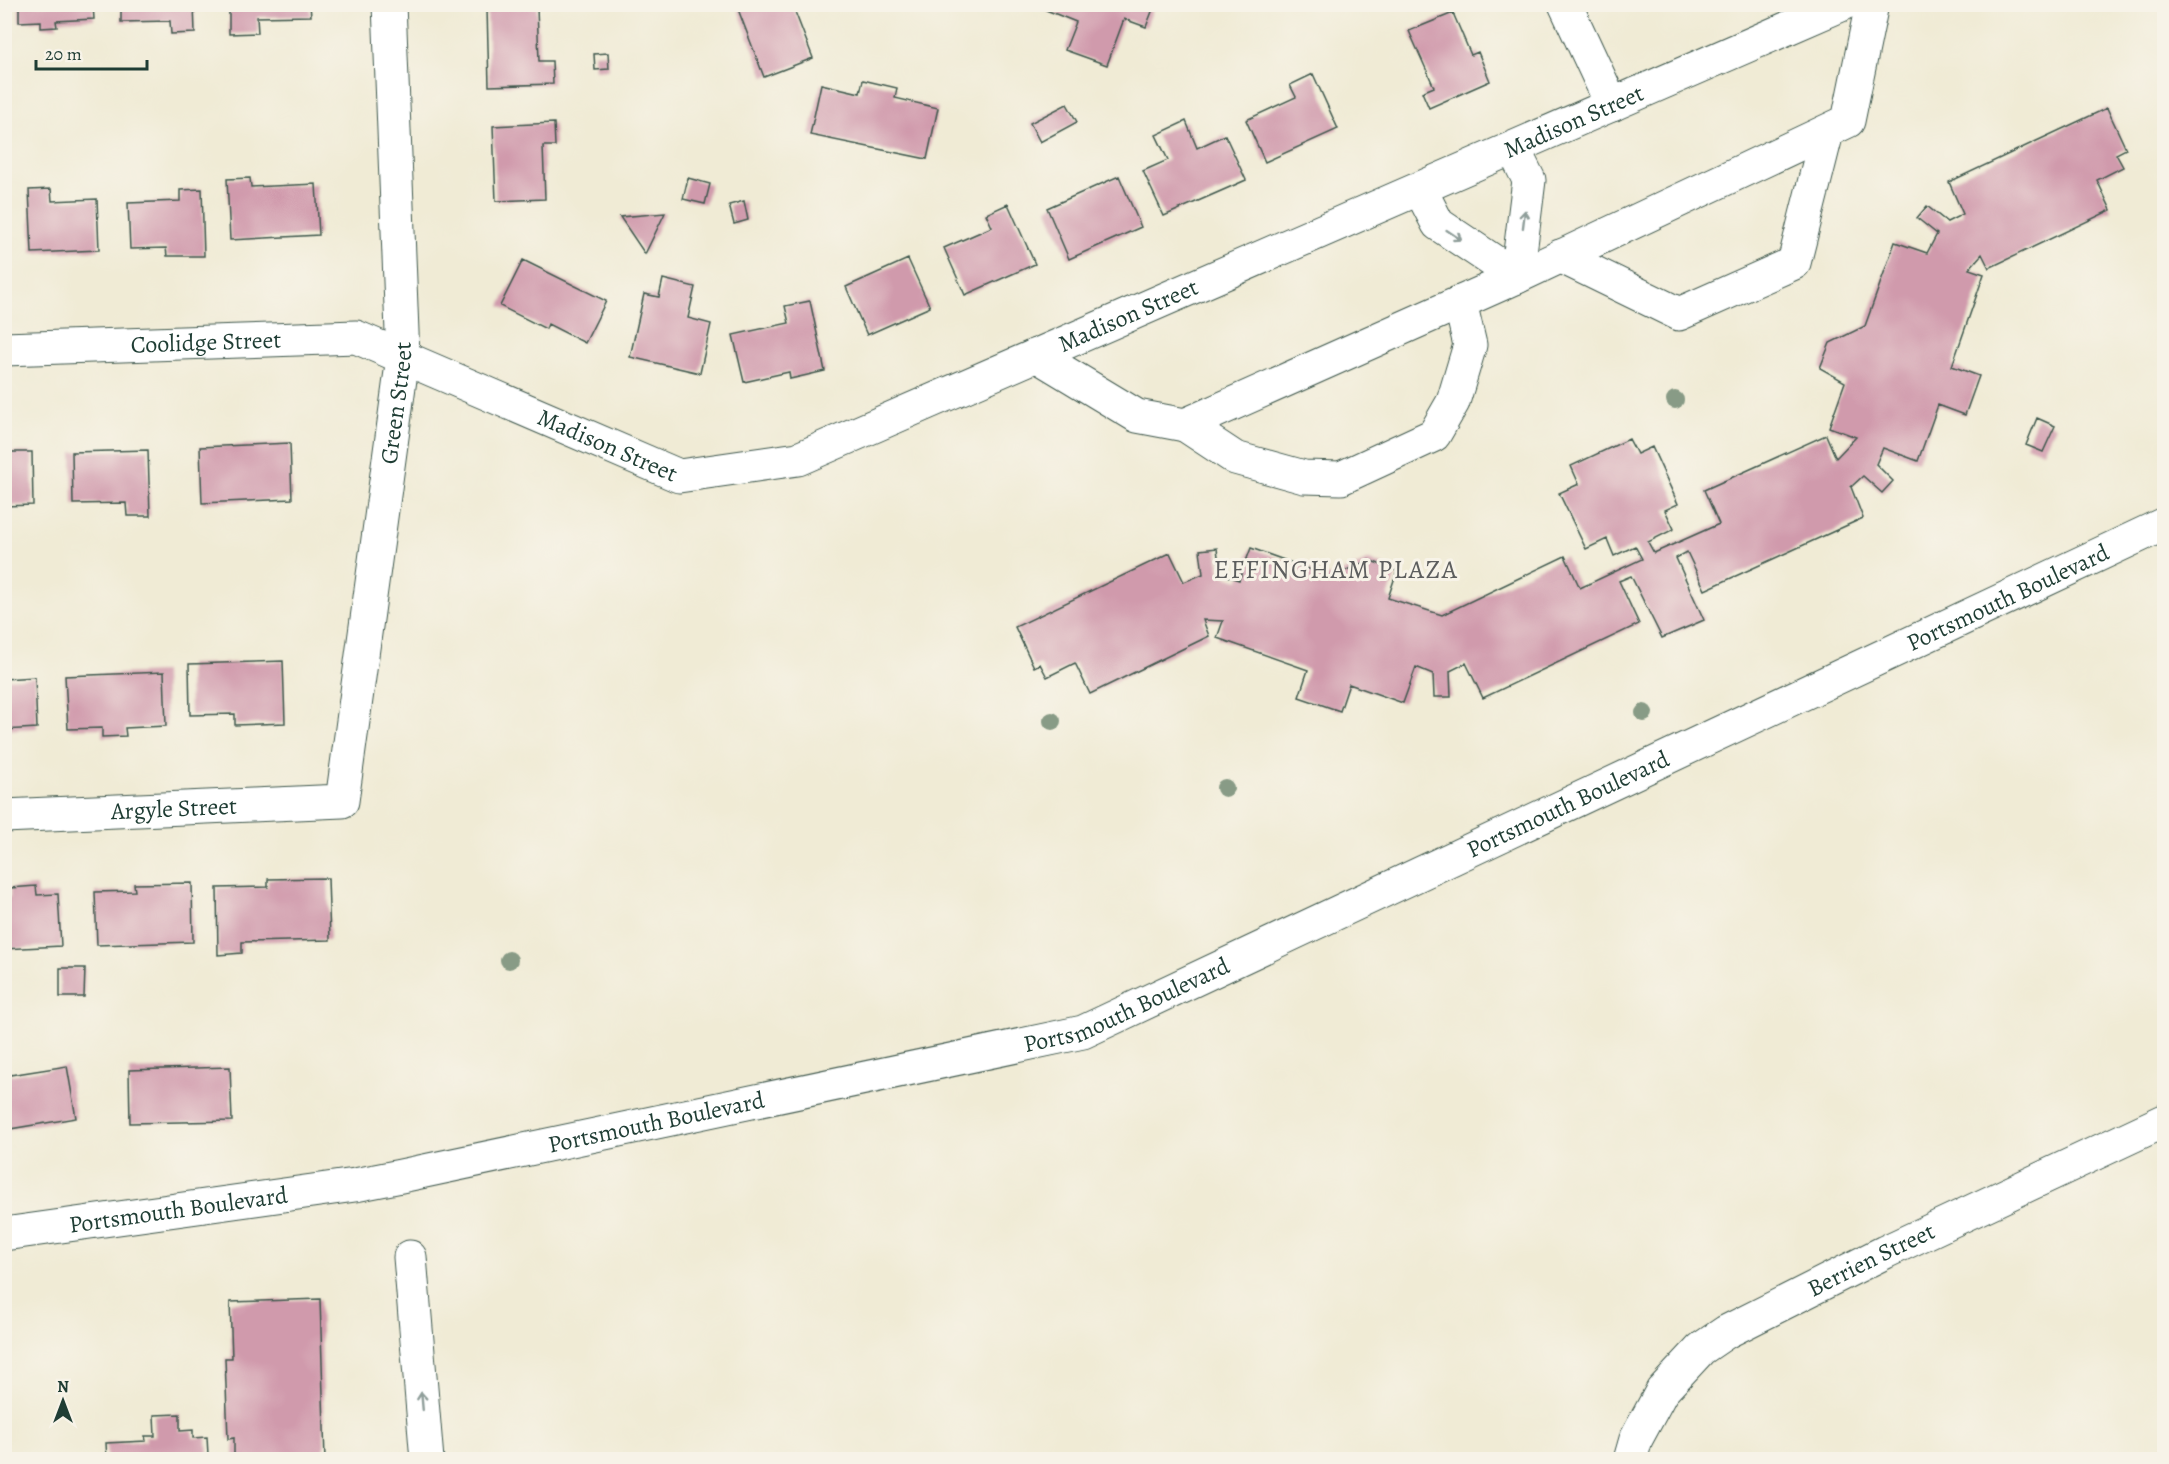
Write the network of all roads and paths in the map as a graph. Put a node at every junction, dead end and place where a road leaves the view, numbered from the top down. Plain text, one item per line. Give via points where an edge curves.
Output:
1 (389, 4) edge
2 (1565, 4) edge
3 (1843, 4) edge
4 (1872, 4) edge
5 (1612, 105) junction
6 (1827, 132) junction
7 (1513, 148) junction
8 (1420, 189) junction
9 (1560, 256) junction
10 (1517, 277) junction
11 (1460, 302) junction
12 (4, 350) edge
13 (1036, 355) junction
14 (403, 357) junction
15 (1185, 425) junction
16 (2164, 524) edge
17 (342, 801) joint
18 (4, 816) edge
19 (2164, 1121) edge
20 (4, 1234) edge
21 (410, 1257) dead end
22 (427, 1460) edge
23 (1630, 1460) edge

1 - 14 street, Green Street
2 - 5 street
3 - 5 street, Madison Street
4 - 6 street via 1848,121
5 - 7 street, Madison Street
6 - 9 street
6 - 9 street via 1794,263 1680,314
7 - 8 street, Madison Street
10 -> 7 street via 1529,180
8 -> 10 street via 1438,224
8 - 13 street, Madison Street
9 - 10 street
10 - 11 street
11 - 15 street
11 - 15 street via 1470,345 1453,402 1434,435 1341,478 1304,477 1235,458
12 - 14 street, Coolidge Street via 356,337
13 - 14 street, Madison Street via 798,459 679,476
13 - 15 street via 1137,416
14 - 17 street, Green Street
16 - 20 street, Portsmouth Boulevard via 1083,1032 355,1185
17 - 18 street, Argyle Street
19 - 23 street, Berrien Street via 1885,1252 1726,1332 1701,1349 1662,1391 1636,1439
22 -> 21 street

